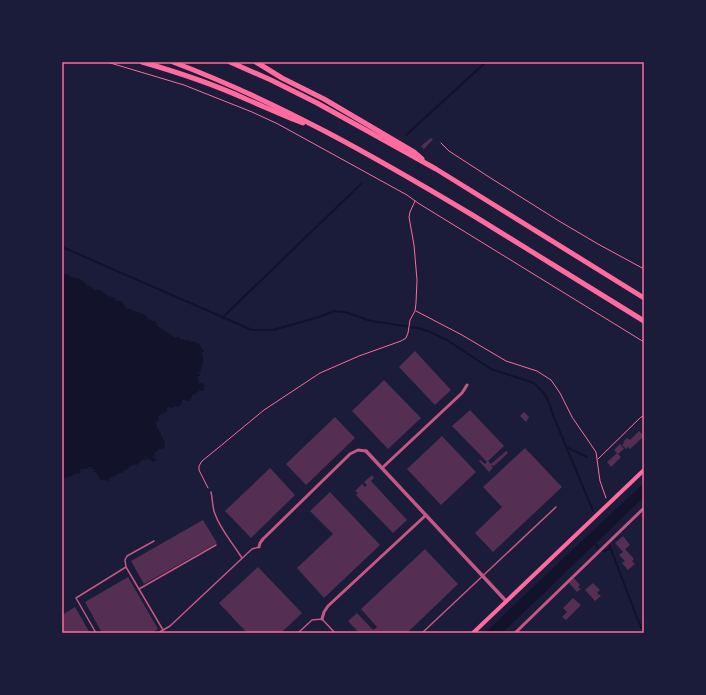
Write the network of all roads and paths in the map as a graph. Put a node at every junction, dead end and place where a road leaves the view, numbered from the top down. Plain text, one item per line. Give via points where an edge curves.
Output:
1 (107, 62) edge
2 (142, 62) edge
3 (173, 62) edge
4 (230, 62) edge
5 (256, 62) edge
6 (329, 134) junction
7 (441, 143) dead end
8 (436, 169) junction
9 (416, 201) junction
10 (644, 269) edge
11 (644, 298) edge
12 (415, 311) junction
13 (644, 321) edge
14 (644, 342) edge
15 (466, 385) dead end
16 (644, 415) edge
17 (366, 451) joint
18 (597, 459) junction
19 (382, 468) junction
20 (644, 470) edge
21 (211, 492) joint
22 (609, 504) junction
23 (556, 507) dead end
24 (644, 508) edge
25 (426, 515) junction
26 (154, 541) dead end
27 (216, 545) dead end
28 (260, 547) joint
29 (243, 558) junction
30 (126, 568) junction
31 (483, 576) junction
32 (139, 589) junction
33 (506, 601) junction
34 (322, 619) junction
35 (163, 630) junction
36 (96, 633) edge
37 (158, 633) edge
38 (298, 633) edge
39 (335, 633) edge
40 (422, 633) edge
41 (473, 633) edge
42 (515, 633) edge

1 - 9 path via 184,85 252,112
2 - 6 highway via 208,83
3 - 6 highway via 270,103
4 - 8 highway via 318,103
5 - 8 highway via 414,152
6 - 13 highway via 389,166
7 - 10 path via 449,151 527,201
8 - 11 highway
9 - 12 path via 409,217 416,274
9 - 14 path
12 - 18 path via 506,361 537,371 551,380 596,452
12 - 21 path via 406,338 320,373 264,410 202,461 199,470
15 - 19 street via 462,393
16 - 18 path
17 - 19 street
17 - 28 street via 358,450 350,454 263,539
18 - 22 path via 600,482
19 - 25 street
20 - 22 main road
21 - 29 lane via 216,516
22 - 33 main road
23 - 31 lane
24 - 42 street
25 - 31 street
25 - 34 street via 328,606
26 - 30 lane via 127,556
27 - 32 lane
28 - 29 lane via 252,549
29 - 35 lane
30 - 32 lane
30 - 36 lane via 76,598
31 - 33 street
31 - 40 lane
32 - 35 lane
33 - 41 main road
34 - 38 lane via 312,620
34 - 39 lane
35 - 37 lane

